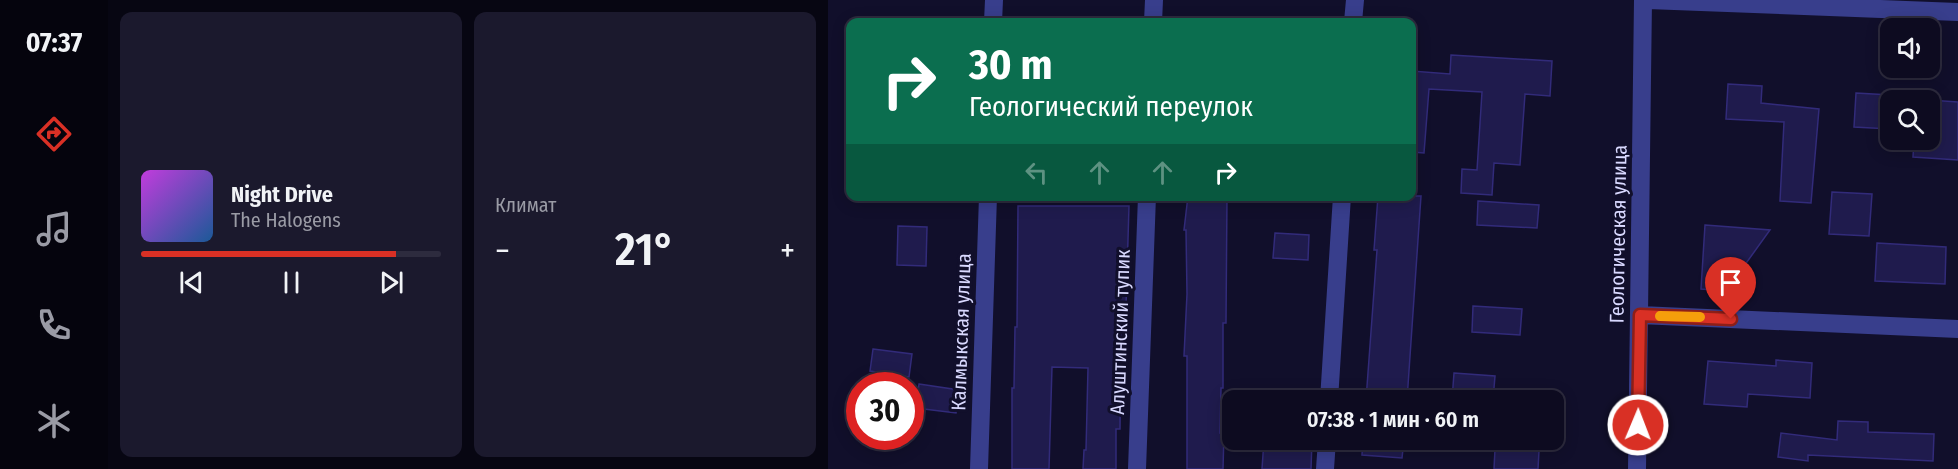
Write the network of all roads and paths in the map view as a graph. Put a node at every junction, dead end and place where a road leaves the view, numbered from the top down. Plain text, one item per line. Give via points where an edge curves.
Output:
1 (994, 0) edge
2 (1154, 0) edge
3 (1355, 0) edge
4 (1643, 0) edge
5 (1648, 0) edge
6 (1958, 12) edge
7 (993, 18) edge
8 (1153, 18) edge
9 (1353, 18) edge
10 (988, 201) edge
11 (1147, 201) edge
12 (1342, 201) edge
13 (1640, 315) junction
14 (1958, 329) edge
15 (1330, 390) edge
16 (1326, 450) edge
17 (979, 469) edge
18 (1137, 469) edge
19 (1325, 469) edge
20 (1637, 469) edge

1 - 7 street
2 - 8 street
3 - 9 street
4 - 13 street, Геологическая улица
5 - 6 street
10 - 17 street, Калмыкская улица
11 - 18 street, Алуштинский тупик
12 - 15 street
13 - 14 street
13 - 20 street, Геологическая улица
16 - 19 street

